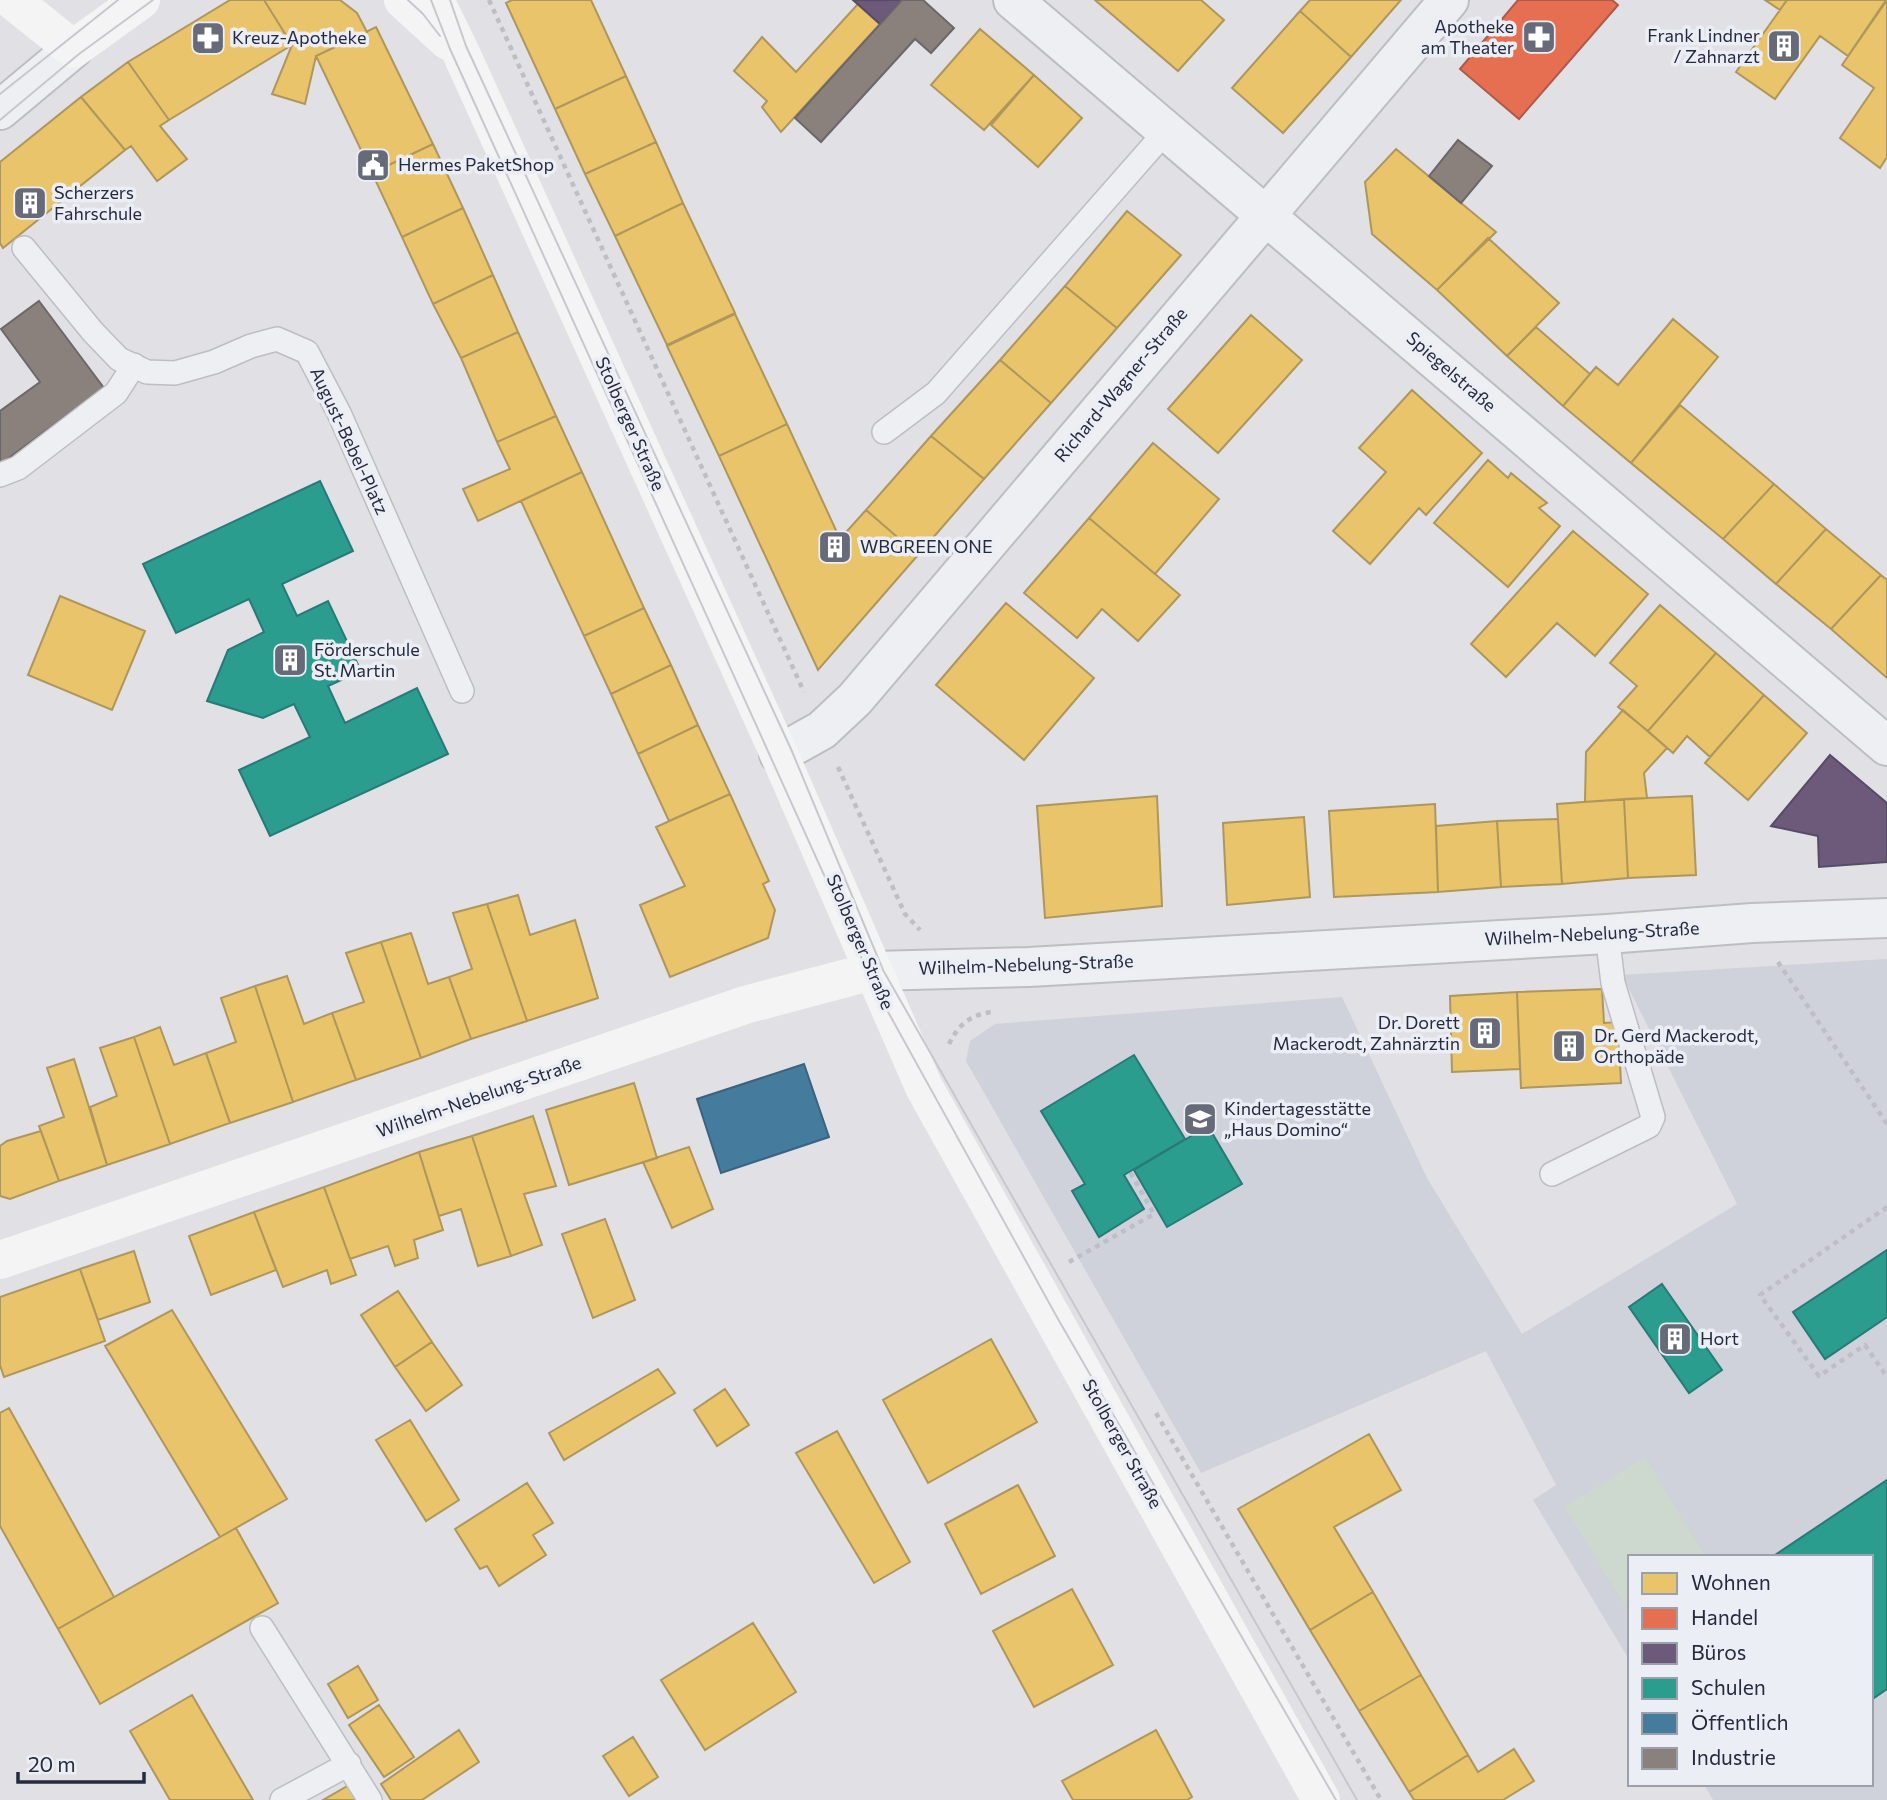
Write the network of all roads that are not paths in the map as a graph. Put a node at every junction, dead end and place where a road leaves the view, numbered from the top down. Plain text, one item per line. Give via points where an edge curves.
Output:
1 (12, 0) edge
2 (141, 0) edge
3 (403, 0) edge
4 (435, 0) edge
5 (1013, 0) edge
6 (1449, 0) edge
7 (73, 49) junction
8 (461, 52) junction
9 (0, 110) edge
10 (1167, 130) junction
11 (1266, 214) junction
12 (24, 248) dead end
13 (134, 365) junction
14 (884, 432) dead end
15 (0, 475) edge
16 (462, 691) dead end
17 (1887, 746) edge
18 (779, 754) junction
19 (1887, 918) edge
20 (1607, 934) junction
21 (873, 971) junction
22 (1552, 1174) dead end
23 (0, 1260) edge
24 (262, 1628) dead end
25 (349, 1764) junction
26 (282, 1800) edge
27 (370, 1800) edge
28 (1321, 1800) edge

1 - 7 main road
2 - 7 main road
3 - 8 main road, Stolberger Straße
4 - 8 main road, Stolberger Straße
5 - 10 street, Spiegelstraße
6 - 11 street, Richard-Wagner-Straße
7 - 9 street
8 - 18 main road, Stolberger Straße
10 - 11 street, Spiegelstraße
10 - 14 lane via 936,393
11 - 17 street, Spiegelstraße
11 - 18 street, Richard-Wagner-Straße via 855,699 822,730
12 - 13 lane, August-Bebel-Platz via 93,332 120,359
13 - 15 lane via 116,393 18,468
13 - 16 lane, August-Bebel-Platz via 147,372 175,373 277,339 307,352 339,413
18 - 21 main road, Stolberger Straße
19 - 20 street, Wilhelm-Nebelung-Straße
20 - 21 street, Wilhelm-Nebelung-Straße via 1029,967
20 - 22 lane via 1613,983 1653,1116 1649,1126
21 - 23 main road, Wilhelm-Nebelung-Straße via 745,1005
21 - 28 main road, Stolberger Straße via 924,1087
24 - 25 lane
25 - 26 lane
25 - 27 lane

